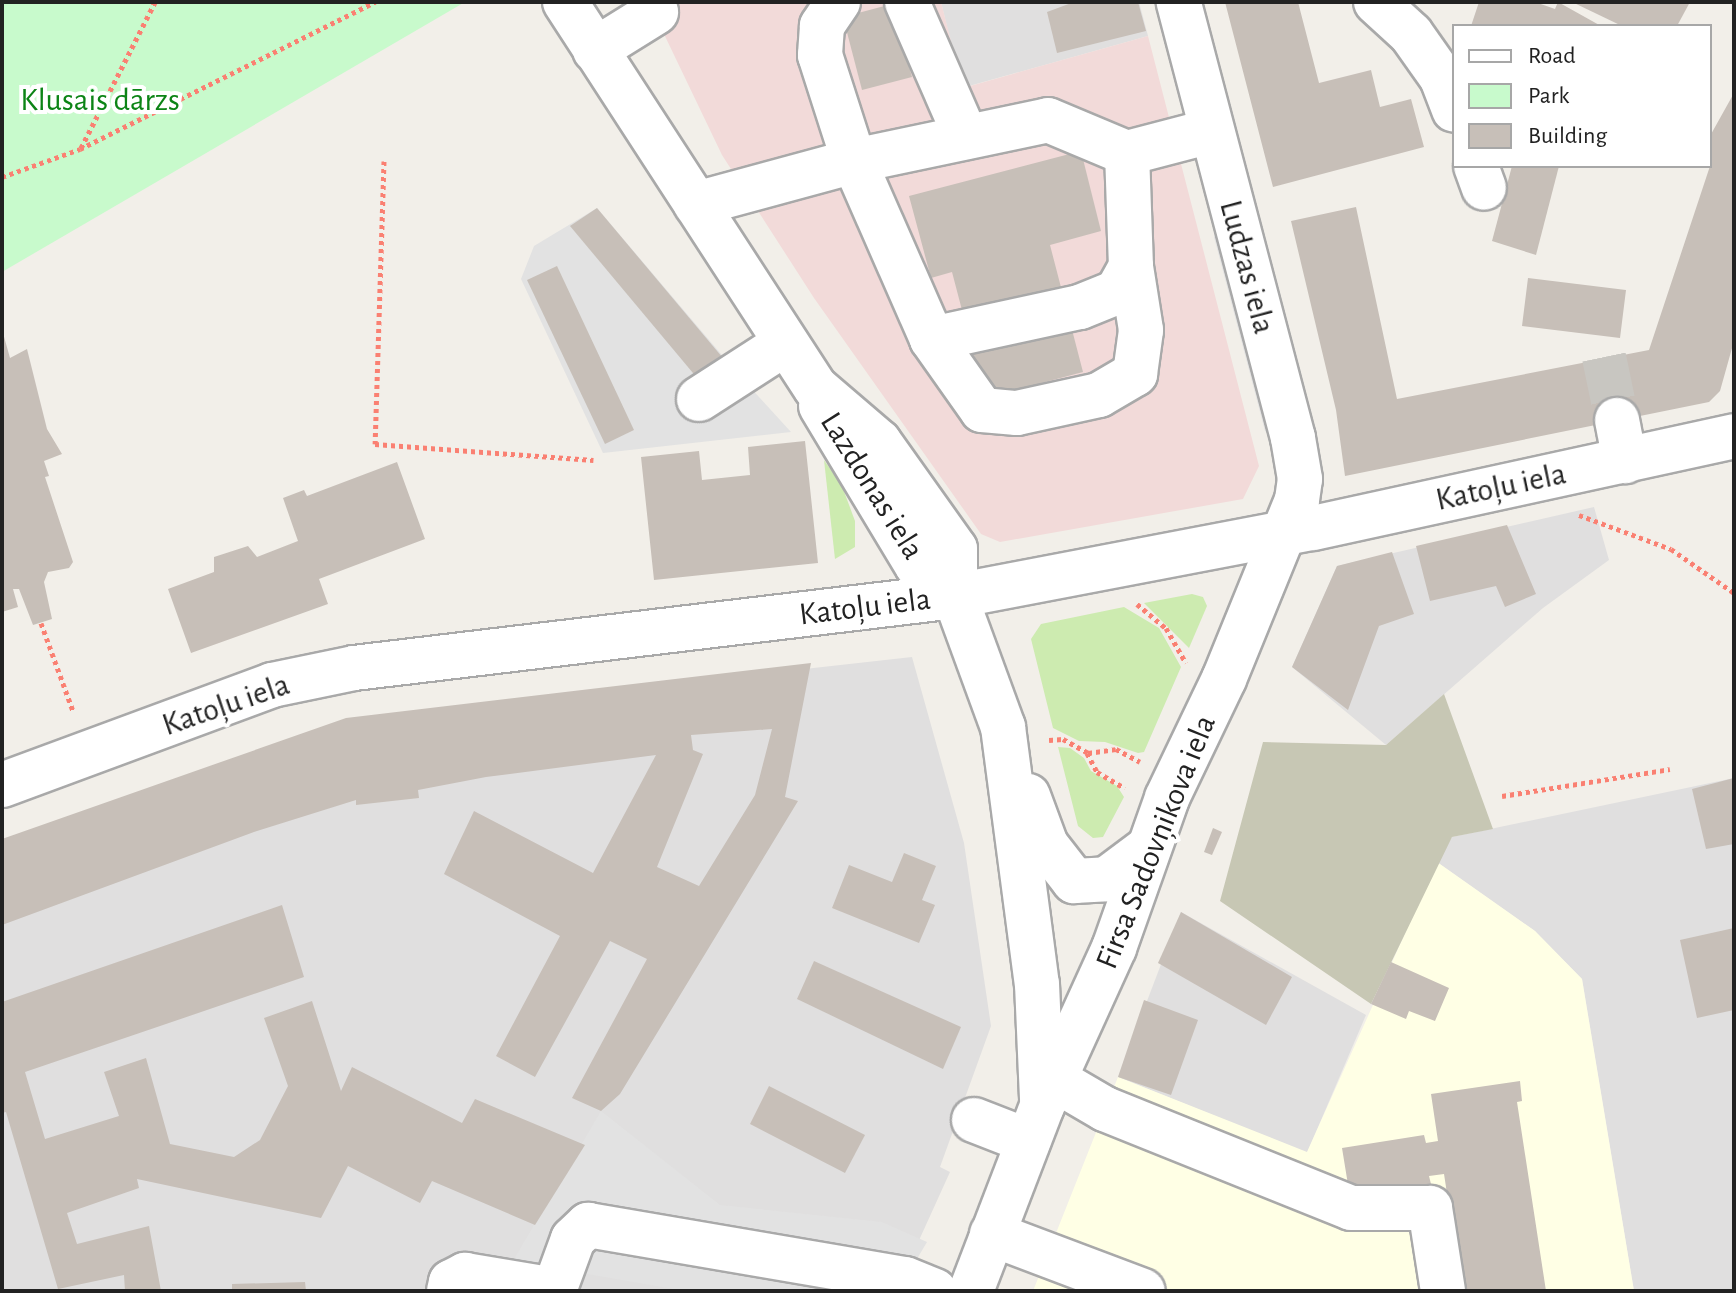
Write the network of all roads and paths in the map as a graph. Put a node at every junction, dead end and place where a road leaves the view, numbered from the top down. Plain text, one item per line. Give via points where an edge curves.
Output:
1 (155, 2) edge
2 (375, 2) edge
3 (565, 2) edge
4 (838, 2) edge
5 (907, 2) edge
6 (1179, 2) edge
7 (1376, 2) edge
8 (656, 12) dead end
9 (595, 50) junction
10 (1452, 105) edge
11 (1211, 131) junction
12 (966, 137) junction
13 (80, 149) junction
14 (1127, 153) junction
15 (384, 161) dead end
16 (854, 161) junction
17 (2, 177) edge
18 (696, 204) junction
19 (1131, 267) junction
20 (932, 339) junction
21 (786, 343) junction
22 (699, 399) dead end
23 (1734, 436) edge
24 (593, 460) dead end
25 (1573, 513) dead end
26 (1287, 533) junction
27 (1734, 593) edge
28 (955, 596) junction
29 (1132, 599) dead end
30 (41, 623) dead end
31 (1189, 667) dead end
32 (73, 711) dead end
33 (1003, 727) junction
34 (1049, 740) dead end
35 (1087, 752) junction
36 (1146, 764) dead end
37 (1670, 769) dead end
38 (2, 785) edge
39 (1134, 792) dead end
40 (1502, 796) dead end
41 (1147, 849) junction
42 (1042, 1109) junction
43 (974, 1120) dead end
44 (992, 1234) junction
45 (554, 1290) edge
46 (449, 1291) edge
47 (935, 1291) edge
48 (971, 1291) edge
49 (1143, 1291) edge
50 (1443, 1291) edge

1 - 13 path
2 - 13 path
3 - 9 street, Lazdonas iela
4 - 16 street via 822,26 820,55
5 - 12 street
6 - 11 street, Ludzas iela
7 - 10 street via 1411,34 1442,78
8 - 9 street
9 - 18 street, Lazdonas iela
11 - 14 street
11 - 26 street, Ludzas iela via 1293,438 1300,479
12 - 14 street via 1048,120
12 - 16 street
13 - 17 path
14 - 19 street
15 - 24 path via 375,444
16 - 18 street
16 - 20 street
18 - 21 street, Lazdonas iela
19 - 20 street via 1117,292 1080,307
19 - 20 street via 1141,330 1135,374 1099,395 1017,413 982,410
21 - 22 street
21 - 28 street, Lazdonas iela via 816,388 823,414 917,565
23 - 26 street, Katoļu iela via 1621,440
25 - 27 path via 1671,549
26 - 28 street, Katoļu iela
26 - 41 street, Firsa Sadovņikova iela
28 - 33 street, Firsa Sadovņikova iela
28 - 38 street, Katoļu iela via 354,668 272,685
29 - 31 path via 1166,628
30 - 32 path
33 - 41 street via 1046,845 1074,881 1107,879
33 - 42 street, Firsa Sadovņikova iela via 1037,984
34 - 35 path via 1063,739
35 - 36 path via 1116,749
35 - 39 path via 1097,772
37 - 40 path
41 - 42 street, Firsa Sadovņikova iela via 1114,948
42 - 43 street
42 - 44 street, Firsa Sadovņikova iela
42 - 50 street via 1105,1109 1351,1208 1430,1208
44 - 48 street, Firsa Sadovņikova iela
44 - 49 street
45 - 46 street via 465,1275 451,1282
45 - 47 street via 573,1239 588,1225 905,1279

